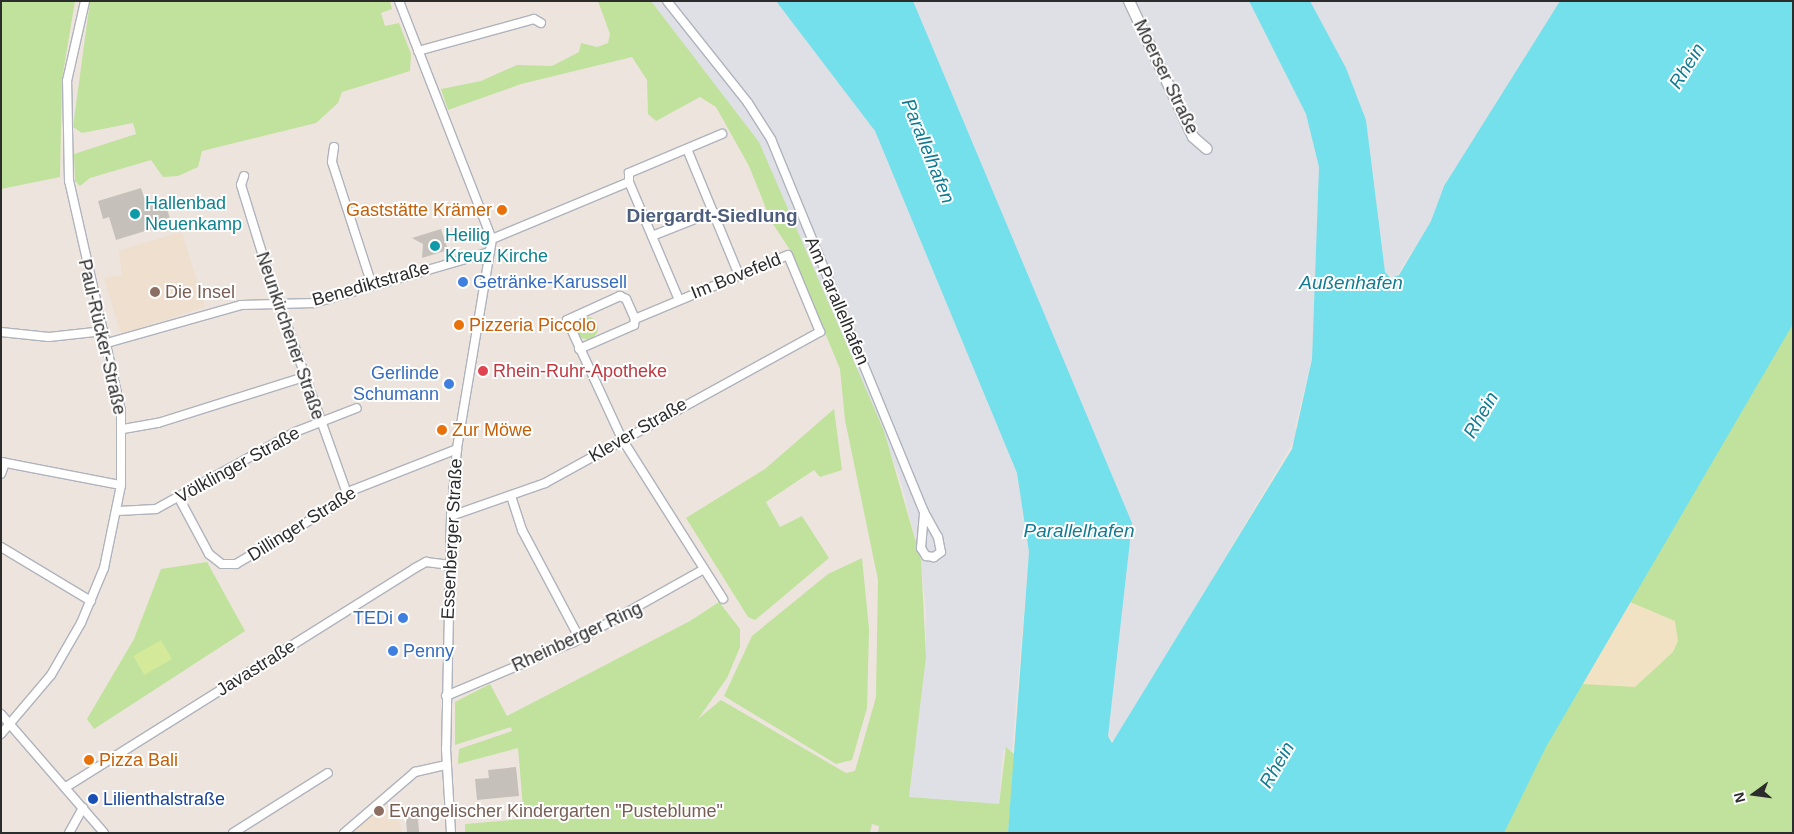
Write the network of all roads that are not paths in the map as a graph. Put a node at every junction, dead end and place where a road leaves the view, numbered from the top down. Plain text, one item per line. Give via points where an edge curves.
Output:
1 (85, 1) edge
2 (399, 1) edge
3 (667, 1) edge
4 (1129, 1) edge
5 (541, 23) dead end
6 (418, 51) junction
7 (722, 134) dead end
8 (334, 147) dead end
9 (687, 149) junction
10 (1207, 149) dead end
11 (244, 176) dead end
12 (629, 182) junction
13 (713, 212) junction
14 (652, 236) junction
15 (492, 239) junction
16 (490, 252) junction
17 (740, 275) junction
18 (372, 285) junction
19 (678, 300) junction
20 (278, 303) junction
21 (635, 319) junction
22 (104, 331) junction
23 (1, 332) edge
24 (820, 332) joint
25 (107, 343) junction
26 (579, 349) junction
27 (304, 378) junction
28 (357, 408) dead end
29 (319, 422) junction
30 (123, 429) junction
31 (622, 439) junction
32 (457, 449) junction
33 (3, 463) edge
34 (1, 474) edge
35 (122, 485) junction
36 (347, 494) junction
37 (511, 496) junction
38 (178, 498) junction
39 (118, 511) junction
40 (924, 512) junction
41 (451, 516) junction
42 (1, 547) edge
43 (449, 565) junction
44 (704, 570) junction
45 (724, 599) dead end
46 (91, 601) junction
47 (580, 639) junction
48 (446, 696) junction
49 (1, 714) edge
50 (12, 725) junction
51 (1, 734) edge
52 (446, 765) junction
53 (328, 774) dead end
54 (66, 787) junction
55 (83, 808) junction
56 (69, 833) edge
57 (104, 833) edge
58 (233, 833) edge
59 (344, 833) edge
60 (451, 833) edge

1 - 22 street, Paul-Rücker-Straße via 67,81 67,158 76,226
2 - 6 street
3 - 40 street, Am Parallelhafen via 748,103 771,139
4 - 10 street, Moerser Straße via 1193,137
5 - 6 street via 534,18
6 - 15 street
7 - 9 street
8 - 18 street via 332,162
9 - 12 street via 629,173
9 - 13 street
11 - 20 street, Neunkirchener Straße via 241,185
12 - 14 street
12 - 15 street
13 - 14 street
13 - 17 street
14 - 19 street
15 - 16 street, Essenberger Straße
16 - 18 street, Benediktstraße
16 - 32 street, Essenberger Straße
17 - 19 street, Im Bovefeld
17 - 24 street, Im Bovefeld via 788,255
18 - 20 street, Benediktstraße via 314,302
19 - 21 street, Im Bovefeld
20 - 25 street, Benediktstraße via 241,304
20 - 27 street, Neunkirchener Straße
21 - 26 street, Im Bovefeld via 634,326
21 - 26 street via 626,299 620,296 570,318 568,324
22 - 23 street via 49,337
22 - 25 street, Paul-Rücker-Straße
24 - 31 street, Klever Straße
25 - 30 street, Paul-Rücker-Straße
26 - 31 street
27 - 29 street, Neunkirchener Straße
27 - 30 street via 158,423
28 - 29 street, Völklinger Straße
29 - 36 street, Neunkirchener Straße
29 - 38 street, Völklinger Straße
30 - 35 street, Paul-Rücker-Straße
31 - 37 street, Klever Straße via 545,483
31 - 44 street
32 - 36 street, Dillinger Straße
32 - 41 street, Essenberger Straße
33 - 34 street
33 - 35 street
35 - 39 street, Paul-Rücker-Straße
36 - 38 street, Dillinger Straße via 277,543 229,565 209,554
37 - 41 street, Klever Straße
37 - 47 street via 522,530
38 - 39 street, Völklinger Straße via 146,513
39 - 46 street, Paul-Rücker-Straße
40 - 40 street, Am Parallelhafen via 921,548 926,556 934,557 941,548
41 - 43 street, Essenberger Straße
42 - 46 street
43 - 48 street, Essenberger Straße
43 - 54 street, Javastraße via 426,562 415,568
44 - 45 street
44 - 47 street, Rheinberger Ring
46 - 50 street, Paul-Rücker-Straße via 51,675
47 - 48 street, Rheinberger Ring
48 - 52 street, Essenberger Straße
49 - 50 street
50 - 51 street, Paul-Rücker-Straße
50 - 54 street
52 - 59 street via 415,772
52 - 60 street, Essenberger Straße
53 - 58 street
54 - 55 street
55 - 56 street
55 - 57 street

